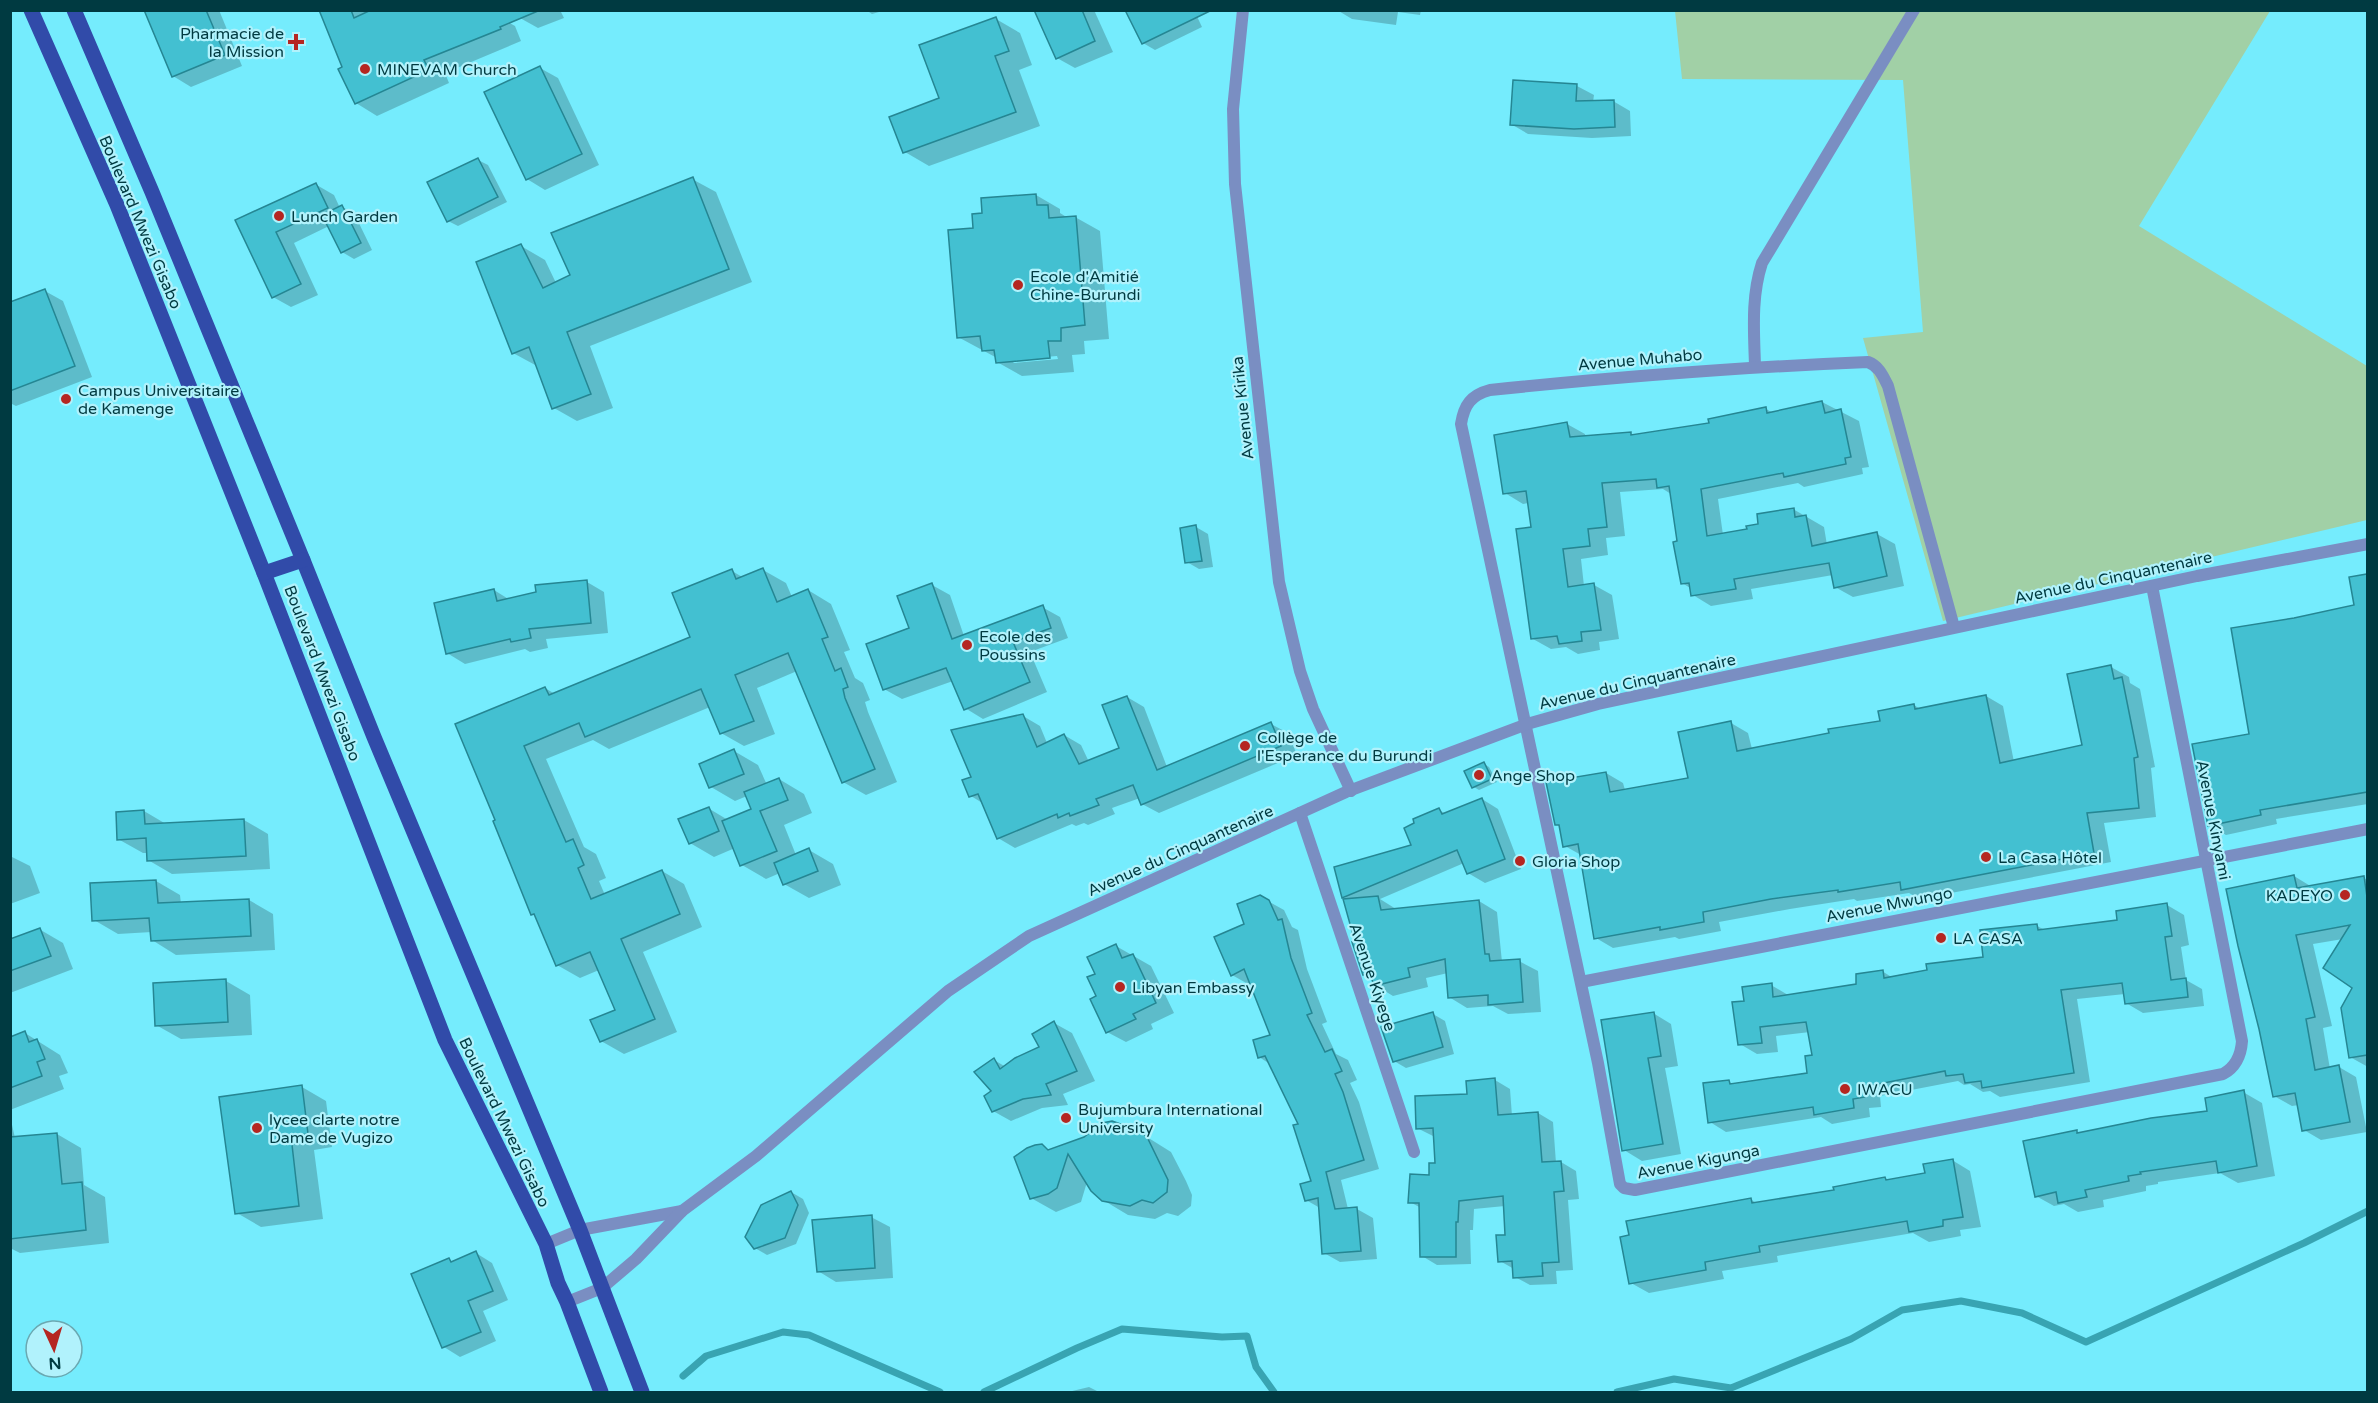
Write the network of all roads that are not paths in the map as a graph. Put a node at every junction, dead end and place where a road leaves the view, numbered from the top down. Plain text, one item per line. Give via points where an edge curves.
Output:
1 (31, 10) edge
2 (74, 10) edge
3 (1243, 10) edge
4 (1914, 10) edge
5 (1755, 366) junction
6 (2367, 544) edge
7 (303, 560) junction
8 (264, 573) junction
9 (2152, 586) junction
10 (1954, 627) junction
11 (1527, 724) junction
12 (1351, 791) junction
13 (1300, 813) junction
14 (2367, 829) edge
15 (2204, 859) junction
16 (1581, 982) junction
17 (2238, 1060) joint
18 (1414, 1152) dead end
19 (682, 1210) junction
20 (580, 1230) junction
21 (546, 1244) junction
22 (602, 1288) junction
23 (567, 1302) junction
24 (601, 1392) edge
25 (642, 1392) edge

1 - 8 main road, Boulevard Mwezi Gisabo via 117,205
2 - 7 main road, Boulevard Mwezi Gisabo
3 - 12 street, Avenue Kirika via 1233,109 1234,184 1279,582 1313,709
4 - 5 street via 1762,263 1753,314
5 - 10 street, Avenue Muhabo via 1868,362 1878,368 1892,399
5 - 11 street, Avenue Muhabo via 1490,390 1472,397 1466,404 1461,424
6 - 9 street, Avenue du Cinquantenaire
7 - 8 main road
7 - 20 main road, Boulevard Mwezi Gisabo
8 - 21 main road, Boulevard Mwezi Gisabo via 445,1040
9 - 10 street, Avenue du Cinquantenaire
9 - 15 street, Avenue Kinyami
10 - 11 street, Avenue du Cinquantenaire via 1598,704
11 - 12 street, Avenue du Cinquantenaire
11 - 16 street, Avenue Kigunga
12 - 13 street, Avenue du Cinquantenaire
13 - 18 street, Avenue Kiyege
13 - 19 street, Avenue du Cinquantenaire via 1029,936 948,991 756,1156
14 - 15 street, Avenue Mwungo
15 - 16 street, Avenue Mwungo
15 - 17 street, Avenue Kinyami via 2242,1041
16 - 17 street, Avenue Kigunga via 1620,1184 1631,1190 2223,1074
19 - 20 street
19 - 22 street
20 - 21 street
20 - 22 main road, Boulevard Mwezi Gisabo
21 - 23 main road, Boulevard Mwezi Gisabo
22 - 23 street
22 - 25 main road, Boulevard Mwezi Gisabo
23 - 24 main road, Boulevard Mwezi Gisabo

